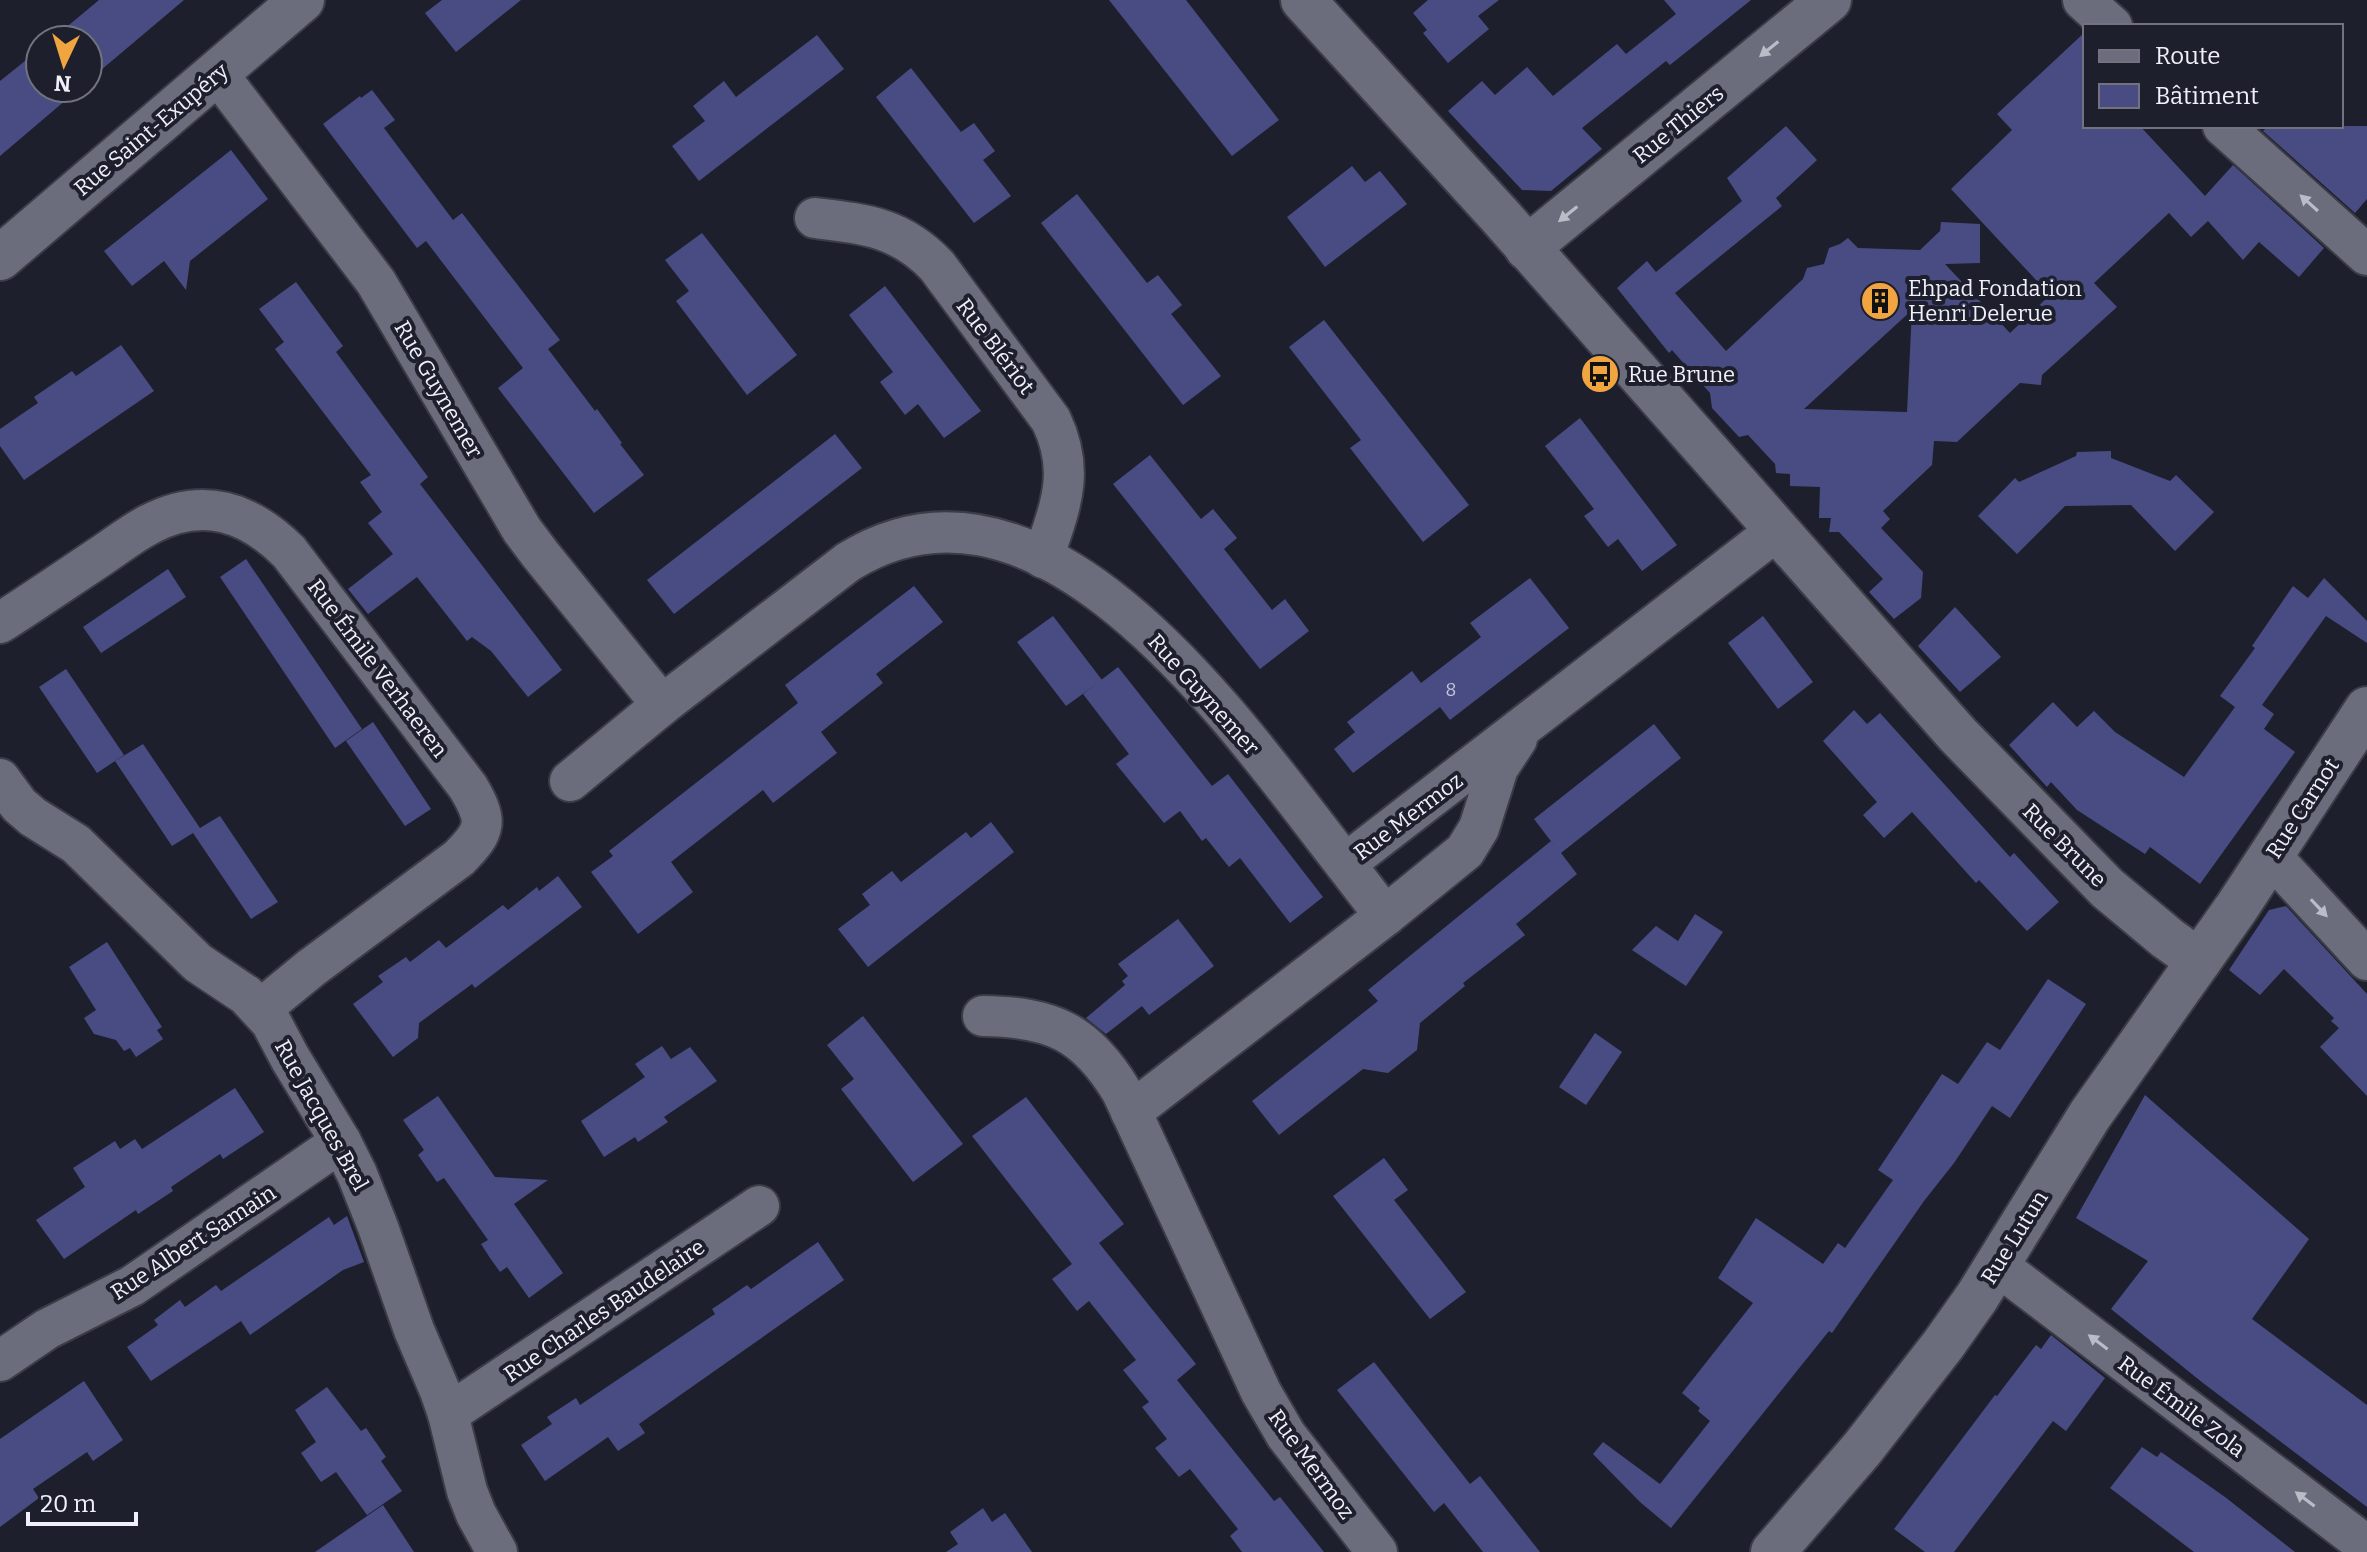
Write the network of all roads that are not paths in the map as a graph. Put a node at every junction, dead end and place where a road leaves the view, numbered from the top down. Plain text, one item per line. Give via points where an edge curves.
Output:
1 (302, 0) edge
2 (1303, 0) edge
3 (1829, 0) edge
4 (2083, 0) edge
5 (2110, 24) edge
6 (217, 73) junction
7 (2225, 128) edge
8 (815, 218) dead end
9 (1527, 248) junction
10 (2367, 255) edge
11 (0, 258) edge
12 (1776, 531) junction
13 (1043, 558) junction
14 (0, 623) edge
15 (662, 705) junction
16 (2367, 709) edge
17 (1533, 720) junction
18 (570, 781) dead end
19 (6, 801) edge
20 (2271, 856) junction
21 (1345, 864) junction
22 (2237, 907) joint
23 (1385, 916) junction
24 (2367, 960) edge
25 (2199, 961) junction
26 (261, 1009) junction
27 (983, 1016) dead end
28 (1131, 1112) junction
29 (341, 1142) junction
30 (759, 1206) dead end
31 (1997, 1265) junction
32 (0, 1361) edge
33 (448, 1414) junction
34 (2367, 1546) edge
35 (497, 1552) edge
36 (1377, 1552) edge
37 (1773, 1552) edge

1 - 6 main road, Rue Saint-Exupéry
2 - 9 main road, Rue Brune
3 -> 9 main road, Rue Thiers
4 - 5 street
6 - 11 main road, Rue Saint-Exupéry
6 - 15 street, Rue Guynemer via 376,282 522,530
10 -> 7 street
8 - 13 street, Rue Blériot via 867,224 925,254 1051,420 1062,449 1065,483
9 - 12 main road, Rue Brune
12 - 17 street, Rue Mermoz
12 - 25 main road, Rue Brune via 2036,818 2124,904
13 - 15 street, Rue Guynemer via 960,533 921,535 879,546 829,575
13 - 21 street, Rue Guynemer via 1089,583 1183,664
14 - 26 street, Rue Émile Verhaeren via 149,524 177,512 231,513 263,528 289,552 468,787 481,809 483,826 477,840
15 - 18 street, Rue Guynemer
16 - 20 main road, Rue Carnot
17 - 21 street, Rue Mermoz
17 - 23 street via 1498,768 1479,828 1465,851
19 - 26 street, Rue Jacques Brel via 76,844 198,963
20 - 22 main road, Rue Carnot
20 -> 24 street
21 - 23 street, Rue Mermoz
22 - 25 main road, Rue Lutun
23 - 28 street
25 - 31 main road, Rue Lutun via 2090,1115
26 - 29 street, Rue Jacques Brel
27 - 28 street, Rue Mermoz via 1044,1023 1078,1039 1103,1063
28 - 36 street, Rue Mermoz via 1261,1392 1286,1435
29 - 32 street, Rue Albert Samain via 132,1286 47,1329
29 - 33 street, Rue Jacques Brel via 374,1214
30 - 33 street, Rue Charles Baudelaire
34 -> 31 street, Rue Émile Zola
31 - 37 main road, Rue Lutun via 1900,1403
33 - 35 street, Rue Jacques Brel via 467,1491

